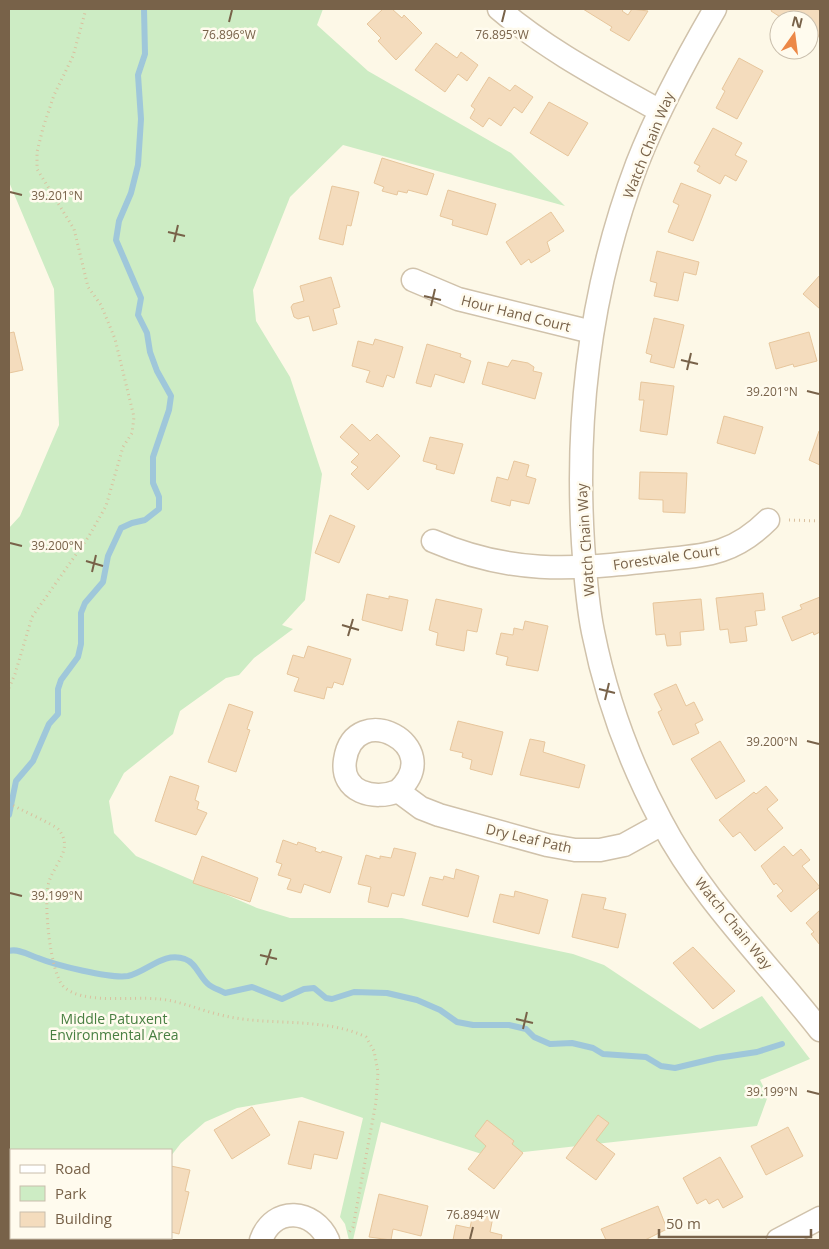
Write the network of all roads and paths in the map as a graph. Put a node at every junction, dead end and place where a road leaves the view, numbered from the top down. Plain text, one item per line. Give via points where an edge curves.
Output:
1 (86, 9) edge
2 (499, 9) edge
3 (715, 9) edge
4 (660, 111) junction
5 (413, 280) dead end
6 (592, 332) junction
7 (768, 520) joint
8 (820, 521) edge
9 (433, 541) dead end
10 (585, 568) junction
11 (9, 688) edge
12 (398, 791) dead end
13 (9, 803) edge
14 (662, 824) junction
15 (820, 1030) edge
16 (820, 1218) edge
17 (334, 1239) edge
18 (261, 1240) edge
19 (778, 1240) edge

1 - 11 path via 73,56 54,95 43,128 37,169 74,229 88,288 101,305 115,339 134,417 132,433 123,448 106,506 32,617
2 - 4 street via 573,61
3 - 4 street, Watch Chain Way via 687,55
4 - 6 street, Watch Chain Way via 621,211 603,274
5 - 6 street, Hour Hand Court via 458,299
6 - 10 street, Watch Chain Way via 581,426
7 - 8 path
7 - 10 street, Forestvale Court via 751,537 709,554
9 - 10 street, Forestvale Court via 478,558 510,564
10 - 14 street, Watch Chain Way via 593,631 607,687 640,779
12 - 14 street, Dry Leaf Path via 421,808 439,815 575,850 600,850 624,845
13 - 17 path via 58,829 64,840 65,850 49,882 46,911 58,976 62,985 74,994 180,1002 220,1015 337,1028 366,1037 374,1051 378,1072 376,1102 353,1227 348,1235
14 - 15 street, Watch Chain Way via 724,914
16 - 19 street
17 - 18 street via 317,1223 299,1215 275,1221

